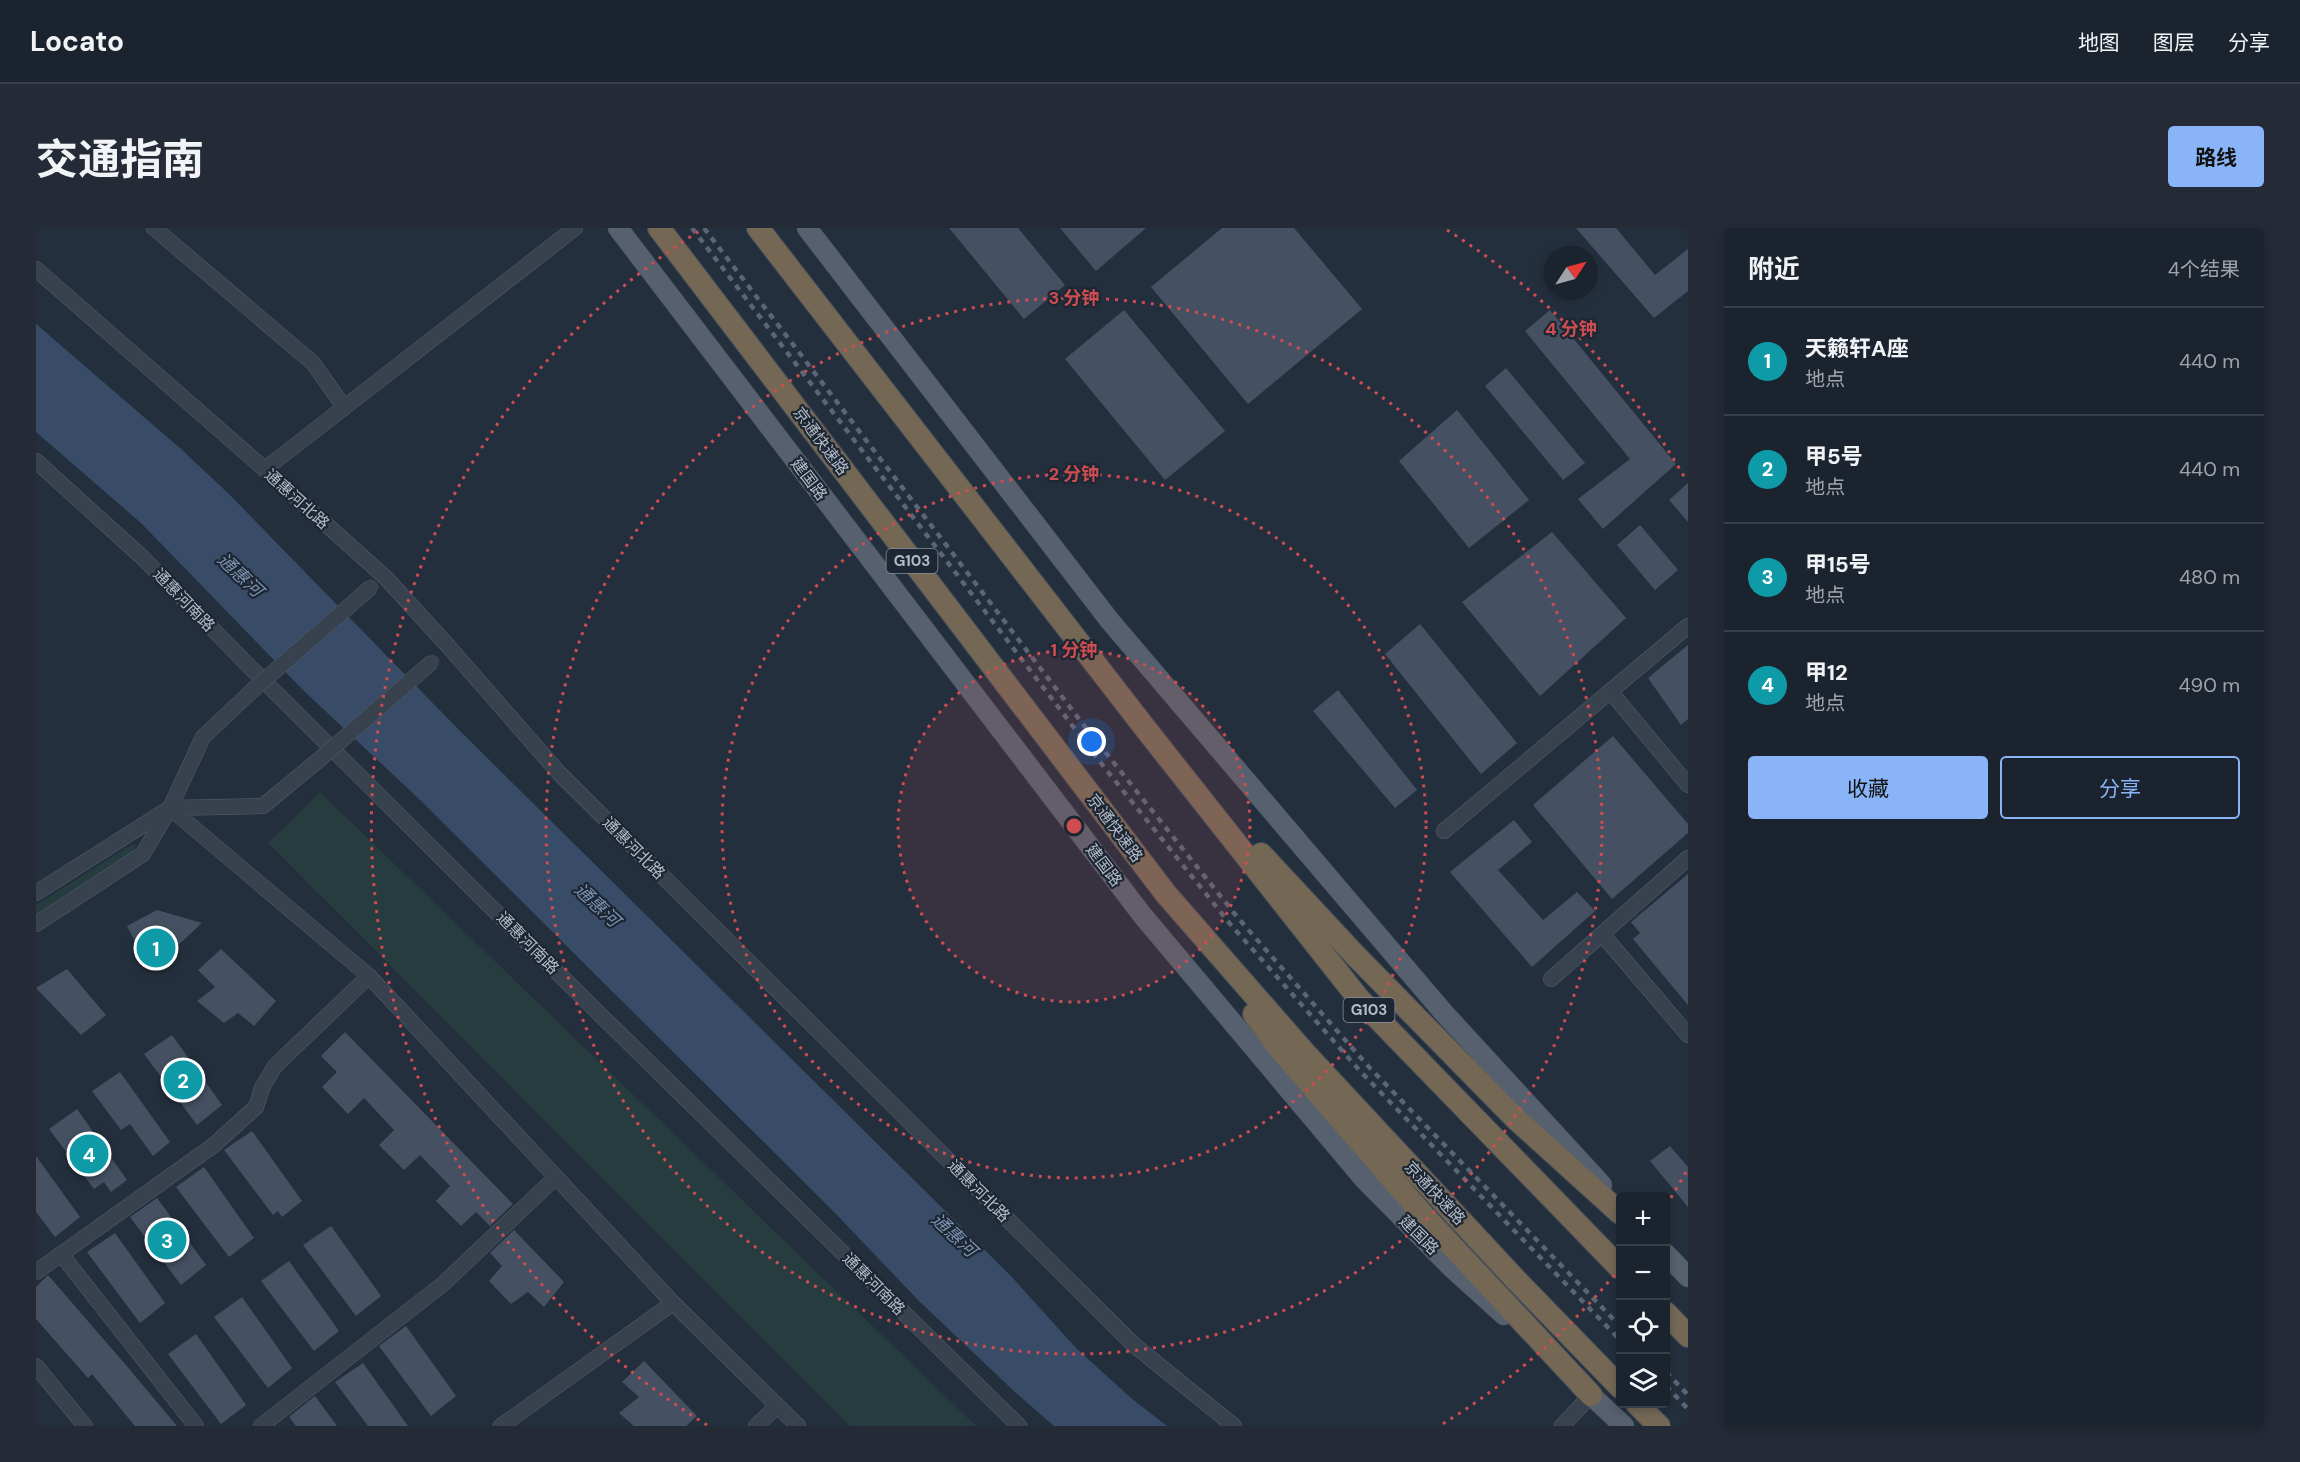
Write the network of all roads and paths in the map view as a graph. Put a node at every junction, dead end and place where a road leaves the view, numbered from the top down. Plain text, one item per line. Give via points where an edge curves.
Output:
1 (154, 228) edge
2 (575, 228) edge
3 (618, 228) edge
4 (659, 228) edge
5 (759, 228) edge
6 (807, 228) edge
7 (36, 269) edge
8 (344, 407) junction
9 (36, 461) edge
10 (265, 469) junction
11 (386, 578) junction
12 (1688, 626) edge
13 (449, 647) junction
14 (1610, 691) junction
15 (1145, 728) junction
16 (1688, 785) edge
17 (170, 808) junction
18 (1444, 831) dead end
19 (1688, 858) edge
20 (36, 893) edge
21 (1166, 894) junction
22 (36, 924) edge
23 (1602, 934) junction
24 (369, 976) junction
25 (1551, 979) dead end
26 (1688, 1035) edge
27 (556, 1177) junction
28 (1616, 1201) edge
29 (1616, 1209) edge
30 (61, 1254) junction
31 (1670, 1259) edge
32 (1616, 1264) edge
33 (36, 1272) edge
34 (1688, 1277) edge
35 (673, 1304) junction
36 (1670, 1318) edge
37 (1688, 1336) edge
38 (36, 1366) edge
39 (1616, 1383) edge
40 (1591, 1395) junction
41 (777, 1406) junction
42 (1641, 1408) edge
43 (85, 1426) edge
44 (196, 1426) edge
45 (261, 1426) edge
46 (501, 1426) edge
47 (756, 1426) edge
48 (798, 1426) edge
49 (1019, 1426) edge
50 (1234, 1426) edge
51 (1562, 1426) edge
52 (1624, 1426) edge
53 (1659, 1426) edge

1 - 8 street via 313,363
2 - 8 street
3 - 40 main road, 建国路 via 1143,916 1263,1060 1364,1179 1452,1268
4 - 21 highway, 京通快速路 / G103
5 - 15 highway, G103
6 - 28 main road via 1110,621 1444,1013
7 - 10 street, 通惠河北路
8 - 10 street
9 - 49 street, 通惠河南路 via 143,558 507,924
10 - 11 street, 通惠河北路
11 - 13 street, 通惠河北路
11 - 17 street, bridge via 371,587 203,737
12 - 14 street
13 - 17 street, bridge via 263,806
13 - 50 street, 通惠河北路 via 559,773 1134,1345
14 - 16 street
14 - 18 street
15 - 29 highway via 1354,954 1516,1119
15 - 32 highway, G103 via 1359,999
17 - 20 street
17 - 22 street via 143,854
17 - 24 street
19 - 23 street
21 - 39 highway, 京通快速路 / G103 via 1304,1052
21 - 40 highway via 1279,1048 1424,1216
23 - 25 street
23 - 26 street
24 - 27 street
24 - 30 street via 275,1066 256,1107 214,1145
27 - 35 street
27 - 45 street via 443,1284
30 - 33 street
30 - 44 street
31 - 34 main road
35 - 41 street
35 - 46 street
36 - 37 highway
38 - 43 street
40 - 51 street
40 - 52 main road, 建国路
41 - 47 street
41 - 48 street
42 - 53 highway

